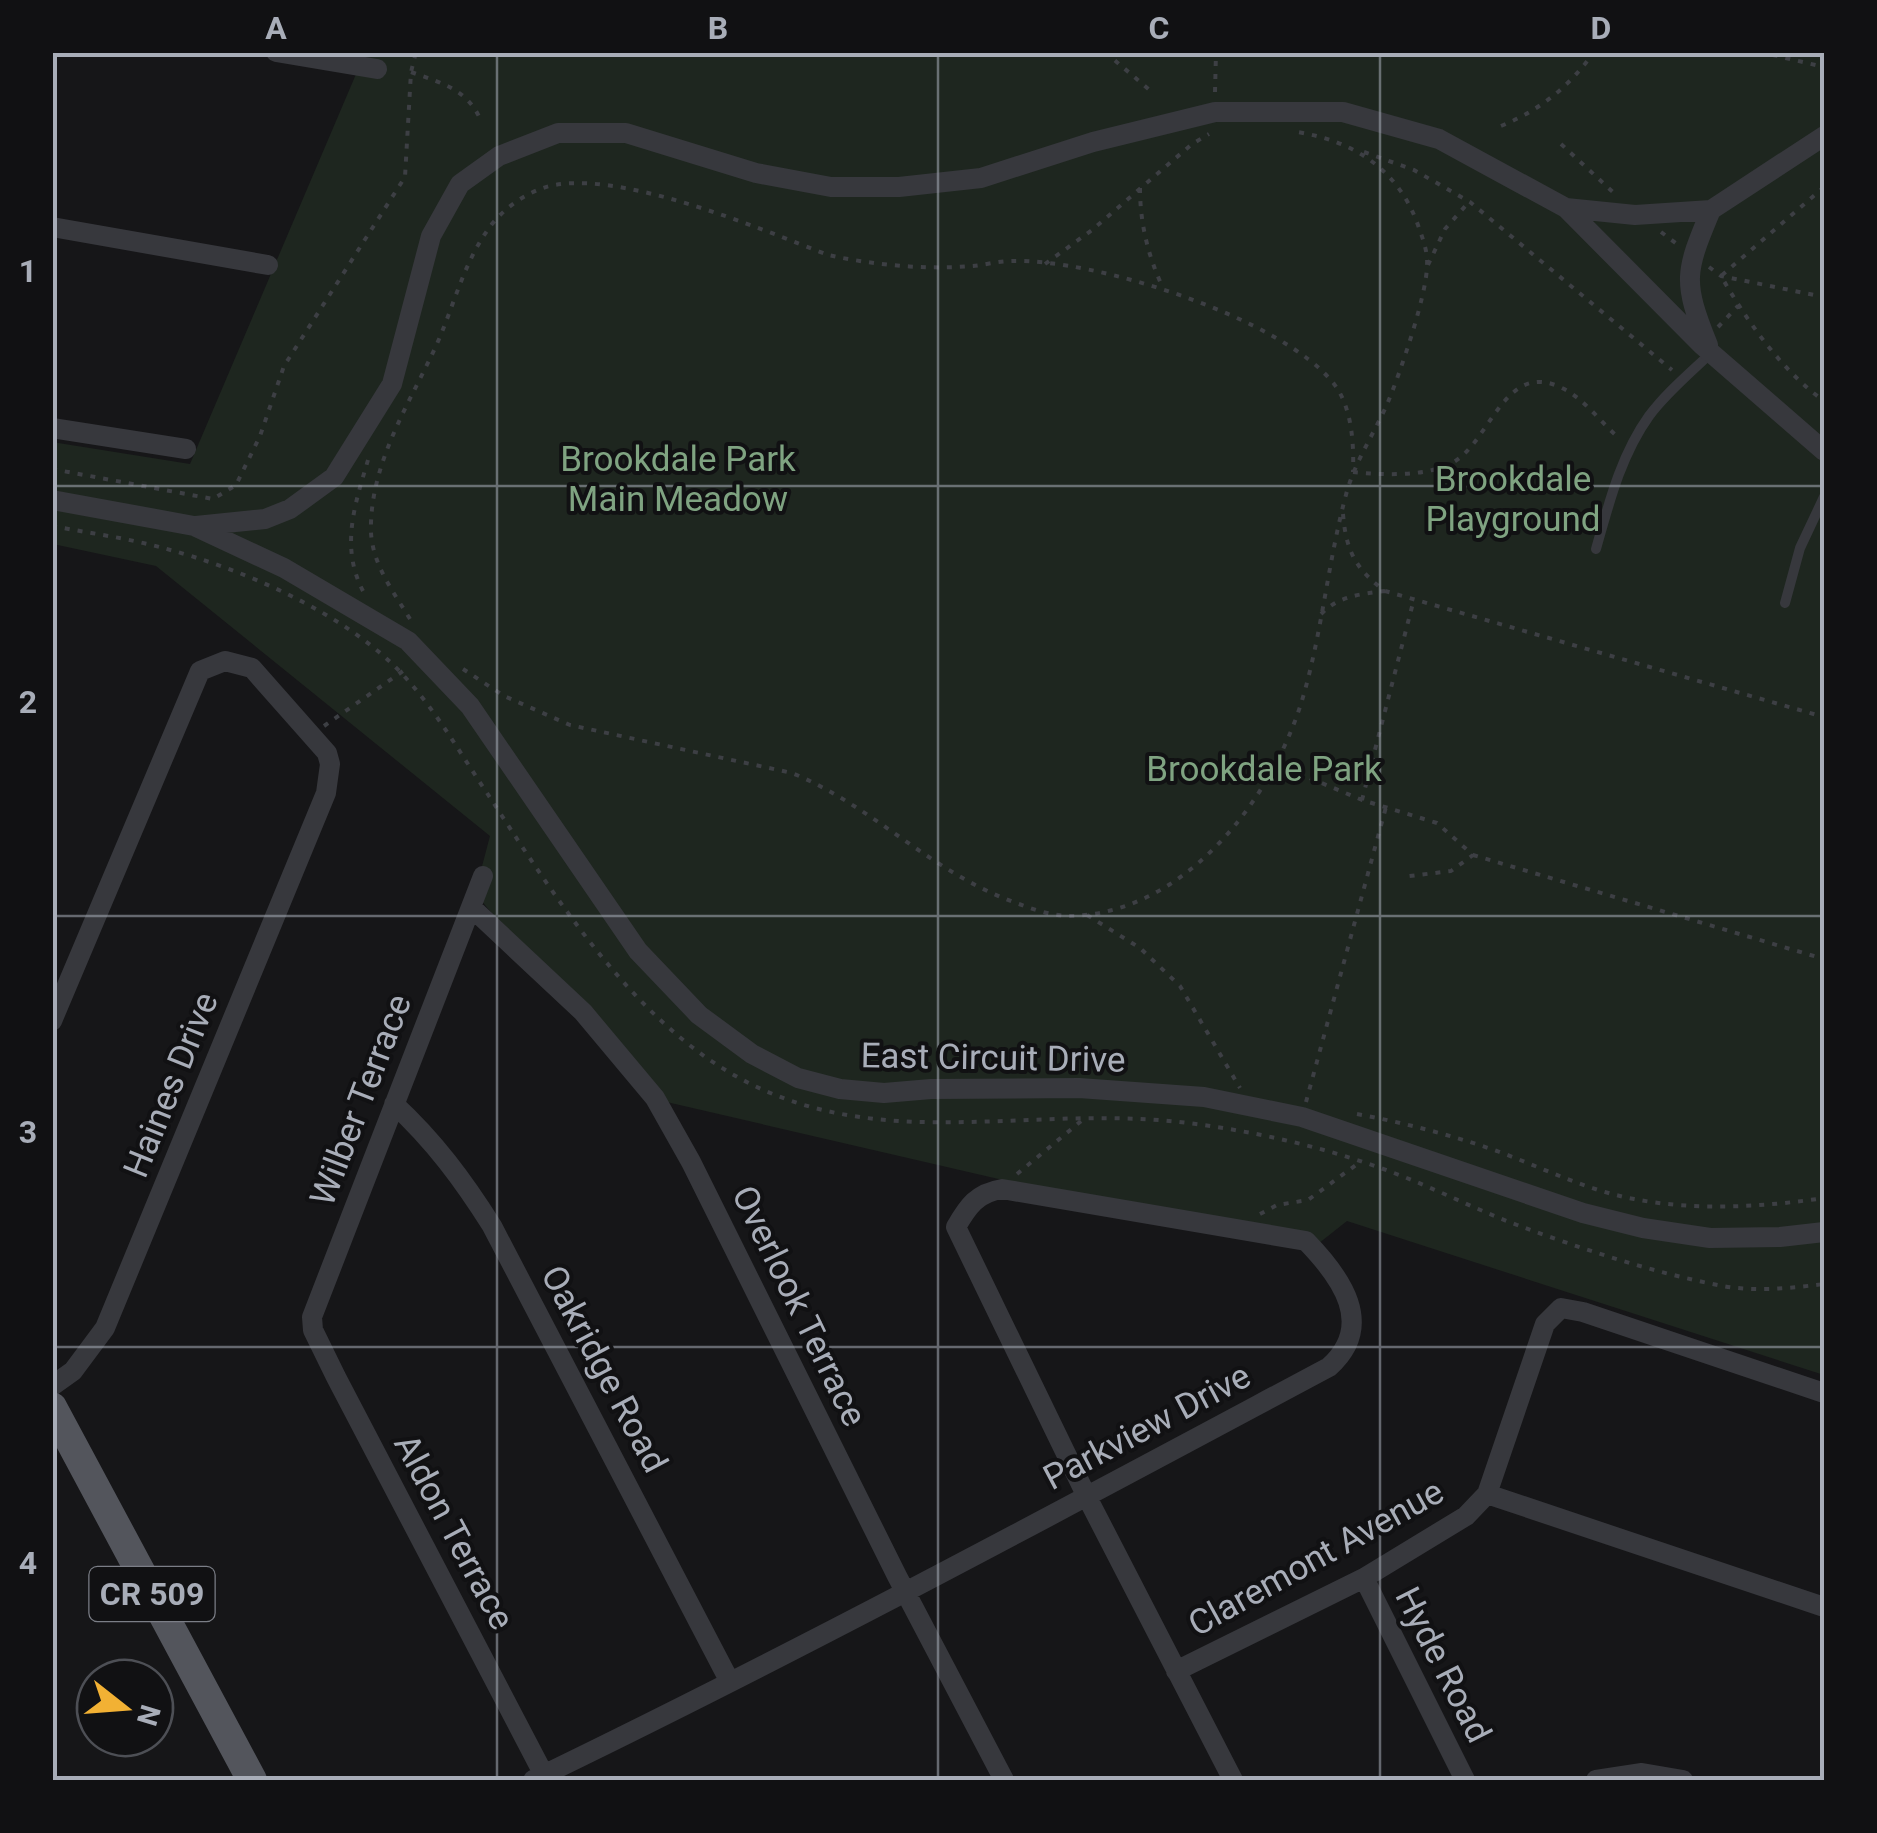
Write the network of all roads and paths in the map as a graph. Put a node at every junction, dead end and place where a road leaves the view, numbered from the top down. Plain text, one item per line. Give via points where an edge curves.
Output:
1 (276, 52) edge
2 (416, 52) edge
3 (1106, 52) edge
4 (1216, 52) edge
5 (1594, 52) edge
6 (1760, 52) edge
7 (1824, 67) edge
8 (377, 69) dead end
9 (411, 72) junction
10 (1152, 93) dead end
11 (481, 121) dead end
12 (1216, 121) junction
13 (1501, 126) dead end
14 (1293, 131) dead end
15 (1824, 136) edge
16 (1360, 150) junction
17 (1824, 187) edge
18 (1140, 188) junction
19 (1470, 202) junction
20 (1566, 208) junction
21 (1710, 210) junction
22 (52, 227) edge
23 (1045, 264) junction
24 (268, 265) dead end
25 (1428, 265) junction
26 (1721, 276) junction
27 (1163, 288) junction
28 (1824, 297) edge
29 (1711, 353) junction
30 (1674, 371) dead end
31 (1824, 401) edge
32 (52, 428) edge
33 (1631, 447) junction
34 (186, 449) dead end
35 (1824, 451) edge
36 (370, 453) dead end
37 (52, 469) edge
38 (1353, 472) junction
39 (1824, 497) edge
40 (52, 500) edge
41 (1342, 507) junction
42 (52, 526) edge
43 (194, 526) junction
44 (1596, 549) dead end
45 (1385, 590) junction
46 (1414, 599) junction
47 (367, 600) dead end
48 (1784, 604) dead end
49 (1320, 614) junction
50 (409, 618) dead end
51 (453, 661) dead end
52 (402, 673) junction
53 (1824, 717) edge
54 (313, 734) junction
55 (1274, 763) junction
56 (1362, 800) junction
57 (1386, 807) junction
58 (1473, 855) junction
59 (483, 876) dead end
60 (1402, 876) dead end
61 (472, 907) junction
62 (1086, 914) junction
63 (1824, 959) edge
64 (52, 1021) edge
65 (394, 1104) junction
66 (1246, 1106) junction
67 (1357, 1114) dead end
68 (1086, 1116) junction
69 (1302, 1118) junction
70 (1360, 1162) junction
71 (1008, 1182) dead end
72 (1824, 1198) edge
73 (1255, 1216) dead end
74 (1824, 1232) edge
75 (1824, 1284) edge
76 (312, 1317) joint
77 (52, 1386) edge
78 (1824, 1393) edge
79 (52, 1406) edge
80 (1488, 1494) junction
81 (1087, 1497) junction
82 (1364, 1578) junction
83 (906, 1593) junction
84 (1824, 1608) edge
85 (1176, 1671) junction
86 (730, 1682) junction
87 (538, 1778) edge
88 (252, 1780) edge
89 (1004, 1780) edge
90 (1232, 1780) edge
91 (1465, 1780) edge
92 (1596, 1780) edge
93 (1683, 1780) edge

1 - 8 street
2 - 9 path
3 - 10 path
4 - 12 path
5 - 13 path via 1548,102
6 - 7 path
9 - 11 path via 459,90
9 - 37 path via 405,176 284,366 236,485 213,498
12 - 18 path
12 - 20 street via 1362,116 1439,139
12 - 43 street via 1093,142 982,178 900,187 831,186 756,173 626,133 558,132 499,156 460,184 431,236 392,384 334,477 265,519
14 - 16 path
15 - 21 street
16 - 19 path
16 - 25 path via 1392,176 1411,204
17 - 26 path
18 - 23 path
18 - 27 path via 1150,259
19 - 25 path via 1444,229
19 - 30 path
20 - 21 street via 1635,215
20 - 29 street
21 - 29 street via 1688,277
22 - 24 street
23 - 27 path
23 - 50 path via 858,261 622,186 544,187 515,202 490,226 465,268 374,494 370,526 378,568
25 - 38 path via 1398,376
26 - 28 path
26 - 31 path via 1780,360
27 - 38 path via 1307,355 1336,386 1347,410
29 - 33 lane via 1651,413
29 - 35 street
32 - 34 street
33 - 38 path via 1574,396 1540,382 1506,398 1456,462 1434,470
33 - 44 lane
36 - 47 path via 350,533
38 - 41 path
39 - 48 lane
40 - 43 street
41 - 45 path via 1345,539 1362,574
41 - 49 path
42 - 52 path via 164,548 237,574 296,599
43 - 66 street, East Circuit Drive via 284,568 408,642 470,706 638,951 699,1015 752,1054 798,1078 840,1089 1080,1088
45 - 46 path
45 - 49 path via 1333,602
46 - 53 path
46 - 56 path
49 - 55 path via 1305,692
51 - 62 path via 504,696 570,725 826,786 975,887 1040,912
52 - 54 path
52 - 68 path via 444,724 593,946 691,1046 785,1100 850,1118 938,1124
54 - 64 street via 263,679 237,662 208,666 194,683
54 - 77 street, Haines Drive via 330,764 326,793 106,1328
55 - 56 path
55 - 62 path via 1228,834 1186,876 1136,902
56 - 57 path
57 - 58 path via 1437,823
57 - 69 path
58 - 60 path via 1451,871
58 - 63 path
59 - 61 street, Wilber Terrace
61 - 65 street, Wilber Terrace
61 - 83 street, Overlook Terrace via 583,1012 655,1098
62 - 66 path via 1140,948 1180,986
65 - 76 street, Wilber Terrace
65 - 86 street, Oakridge Road via 452,1164 492,1226
66 - 69 street, East Circuit Drive
67 - 72 path via 1413,1124 1634,1199 1690,1206
68 - 70 path via 1199,1124
68 - 71 path
69 - 74 street, East Circuit Drive via 1643,1228 1710,1238
70 - 73 path via 1308,1200
70 - 75 path via 1514,1224 1646,1266 1727,1287
76 - 87 street, Aldon Terrace
78 - 80 street via 1561,1308 1546,1324
79 - 88 main road, CR 509
80 - 82 street, Claremont Avenue via 1466,1516
80 - 84 street, Claremont Avenue
81 - 81 street, Parkview Drive via 956,1227 966,1209 980,1195 1002,1189 1306,1242 1340,1280 1353,1326 1341,1356
81 - 83 street, Parkview Drive
81 - 85 street
82 - 85 street, Claremont Avenue
82 - 91 street, Hyde Road
83 - 86 street, Parkview Drive
83 - 89 street, Overlook Terrace
85 - 90 street
86 - 87 street, Parkview Drive
92 - 93 street via 1642,1773

